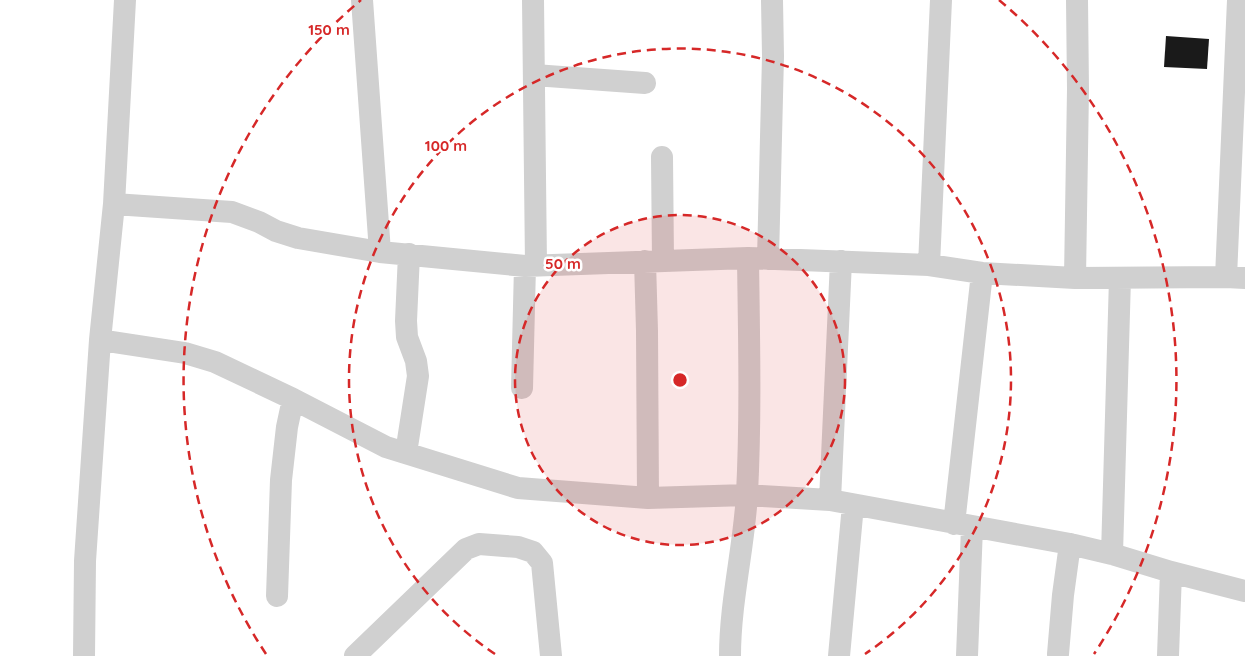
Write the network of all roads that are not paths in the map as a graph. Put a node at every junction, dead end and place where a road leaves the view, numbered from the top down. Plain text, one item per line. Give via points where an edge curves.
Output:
1 (125, 0) edge
2 (362, 0) edge
3 (533, 0) edge
4 (772, 0) edge
5 (941, 0) edge
6 (1077, 0) edge
7 (1238, 0) edge
8 (534, 75) junction
9 (645, 82) dead end
10 (662, 157) dead end
11 (114, 204) junction
12 (380, 252) junction
13 (409, 254) junction
14 (758, 259) junction
15 (654, 261) junction
16 (841, 261) junction
17 (531, 265) junction
18 (929, 265) junction
19 (982, 273) junction
20 (1075, 278) junction
21 (1120, 278) junction
22 (1235, 278) edge
23 (100, 340) junction
24 (522, 388) dead end
25 (293, 399) junction
26 (406, 453) junction
27 (747, 495) junction
28 (648, 498) junction
29 (830, 500) junction
30 (853, 505) junction
31 (963, 525) junction
32 (1070, 544) junction
33 (1112, 554) junction
34 (1171, 572) junction
35 (1245, 591) edge
36 (277, 596) dead end
37 (1058, 654) dead end
38 (84, 656) edge
39 (355, 656) edge
40 (551, 656) edge
41 (730, 656) edge
42 (839, 656) edge
43 (967, 656) edge
44 (1168, 656) edge

1 - 11 street
2 - 12 street
3 - 8 street
4 - 14 street via 773,66
5 - 18 street
6 - 20 street
7 - 22 street
8 - 9 street
8 - 17 street
10 - 15 street
11 - 12 street via 232,212 298,238
11 - 23 street
12 - 13 street
13 - 17 street
13 - 26 street via 407,337 418,376
14 - 15 street
14 - 16 street
14 - 27 street via 750,348
15 - 17 street
15 - 28 street via 647,331
16 - 18 street
16 - 29 street
17 - 24 street
18 - 19 street
19 - 20 street
19 - 31 street
20 - 21 street
21 - 22 street
21 - 33 street
23 - 25 street via 185,352 215,362
23 - 38 street via 86,561
25 - 26 street via 386,447
25 - 36 street via 281,480
26 - 28 street via 518,488
27 - 28 street
27 - 29 street
27 - 41 street
29 - 30 street
30 - 31 street
30 - 42 street
31 - 32 street
31 - 43 street
32 - 33 street
32 - 37 street
33 - 34 street
34 - 35 street
34 - 44 street
39 - 40 street via 466,549 479,544 518,546 533,552 542,563

